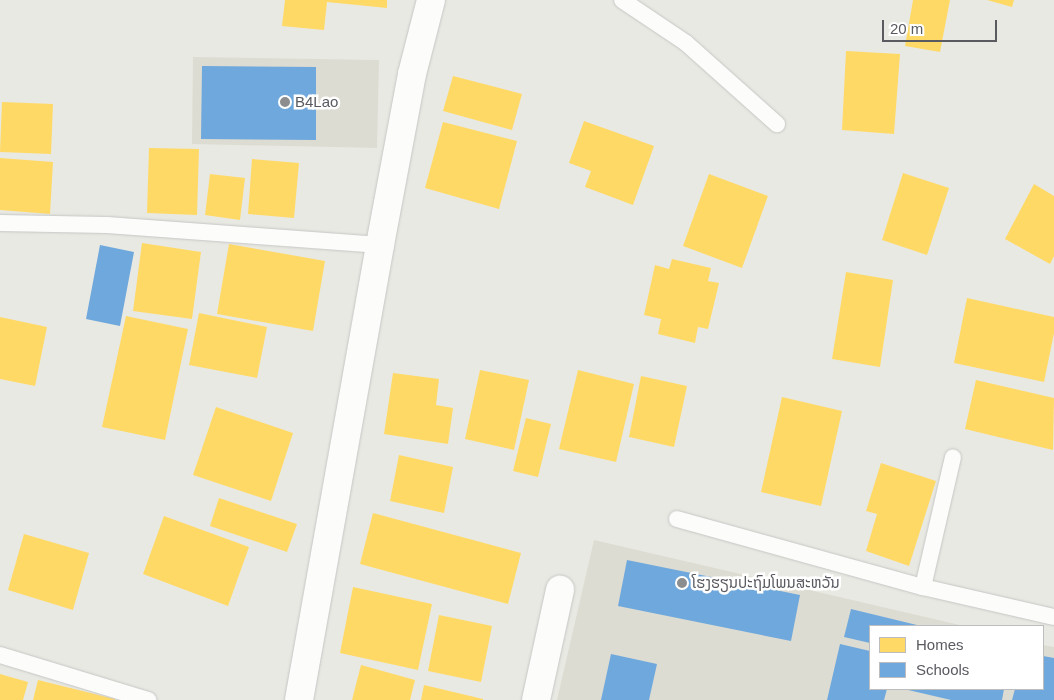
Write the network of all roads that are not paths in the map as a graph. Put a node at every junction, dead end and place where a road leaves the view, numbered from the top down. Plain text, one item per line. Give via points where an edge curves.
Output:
1 (431, 0) edge
2 (622, 0) edge
3 (777, 124) dead end
4 (0, 223) edge
5 (380, 245) junction
6 (953, 458) dead end
7 (677, 519) dead end
8 (923, 588) junction
9 (560, 590) dead end
10 (1054, 617) edge
11 (0, 655) edge
12 (148, 700) edge
13 (300, 700) edge
14 (536, 700) edge

1 - 5 street via 412,74
2 - 3 lane via 686,43
4 - 5 lane via 107,225
5 - 13 street
6 - 8 lane
7 - 8 lane
8 - 10 lane
9 - 14 street
11 - 12 lane

